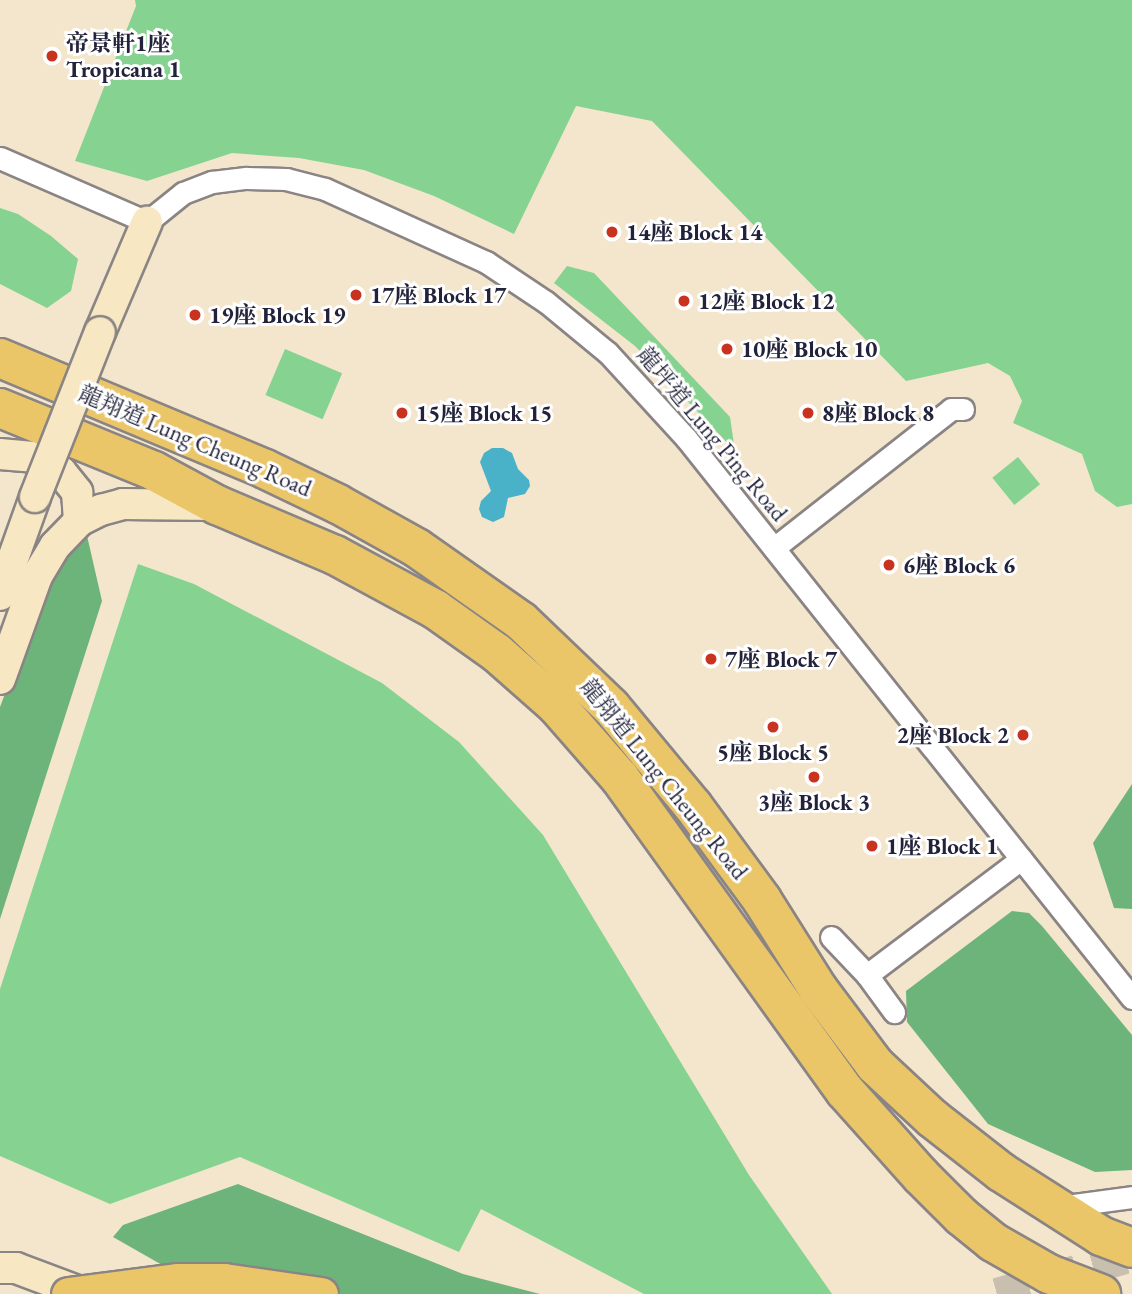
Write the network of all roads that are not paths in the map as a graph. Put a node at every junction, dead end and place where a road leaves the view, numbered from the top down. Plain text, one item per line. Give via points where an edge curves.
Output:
1 (0, 158) edge
2 (147, 222) junction
3 (0, 358) edge
4 (0, 408) edge
5 (964, 409) dead end
6 (0, 454) edge
7 (217, 505) junction
8 (79, 521) junction
9 (774, 548) junction
10 (0, 594) edge
11 (0, 679) edge
12 (1021, 859) junction
13 (831, 937) dead end
14 (867, 975) junction
15 (1132, 998) edge
16 (894, 1013) dead end
17 (1132, 1197) edge
18 (1057, 1207) junction
19 (1132, 1248) edge
20 (0, 1268) edge
21 (68, 1294) edge
22 (85, 1294) edge
23 (321, 1294) edge
24 (1101, 1294) edge

1 - 2 street
2 - 9 street, 龍坪道 Lung Ping Road via 183,193 212,182 286,179 325,189 486,262 546,302 608,353 686,438
2 - 10 main road, bridge
3 - 18 highway, 龍翔道 Lung Cheung Road via 252,463 338,504 417,548 521,621 611,707 693,806 875,1065 972,1151
4 - 7 highway, 龍翔道 Lung Cheung Road via 155,471
5 - 9 street via 951,410
6 - 8 main road via 33,457 61,472 77,492
7 - 8 main road via 122,504
7 - 24 highway, 龍翔道 Lung Cheung Road via 397,586 466,630 525,677 583,733 620,778 790,1017 913,1168 993,1242 1049,1274
8 - 11 main road via 55,545 37,576
9 - 12 street, 龍坪道 Lung Ping Road
12 - 14 street
12 - 15 street, 龍坪道 Lung Ping Road
13 - 14 street
14 - 16 street
17 - 18 street
18 - 19 highway, 龍翔道 Lung Cheung Road via 1101,1236
20 - 22 main road via 16,1268
21 - 23 main road, bridge via 178,1280 235,1282

